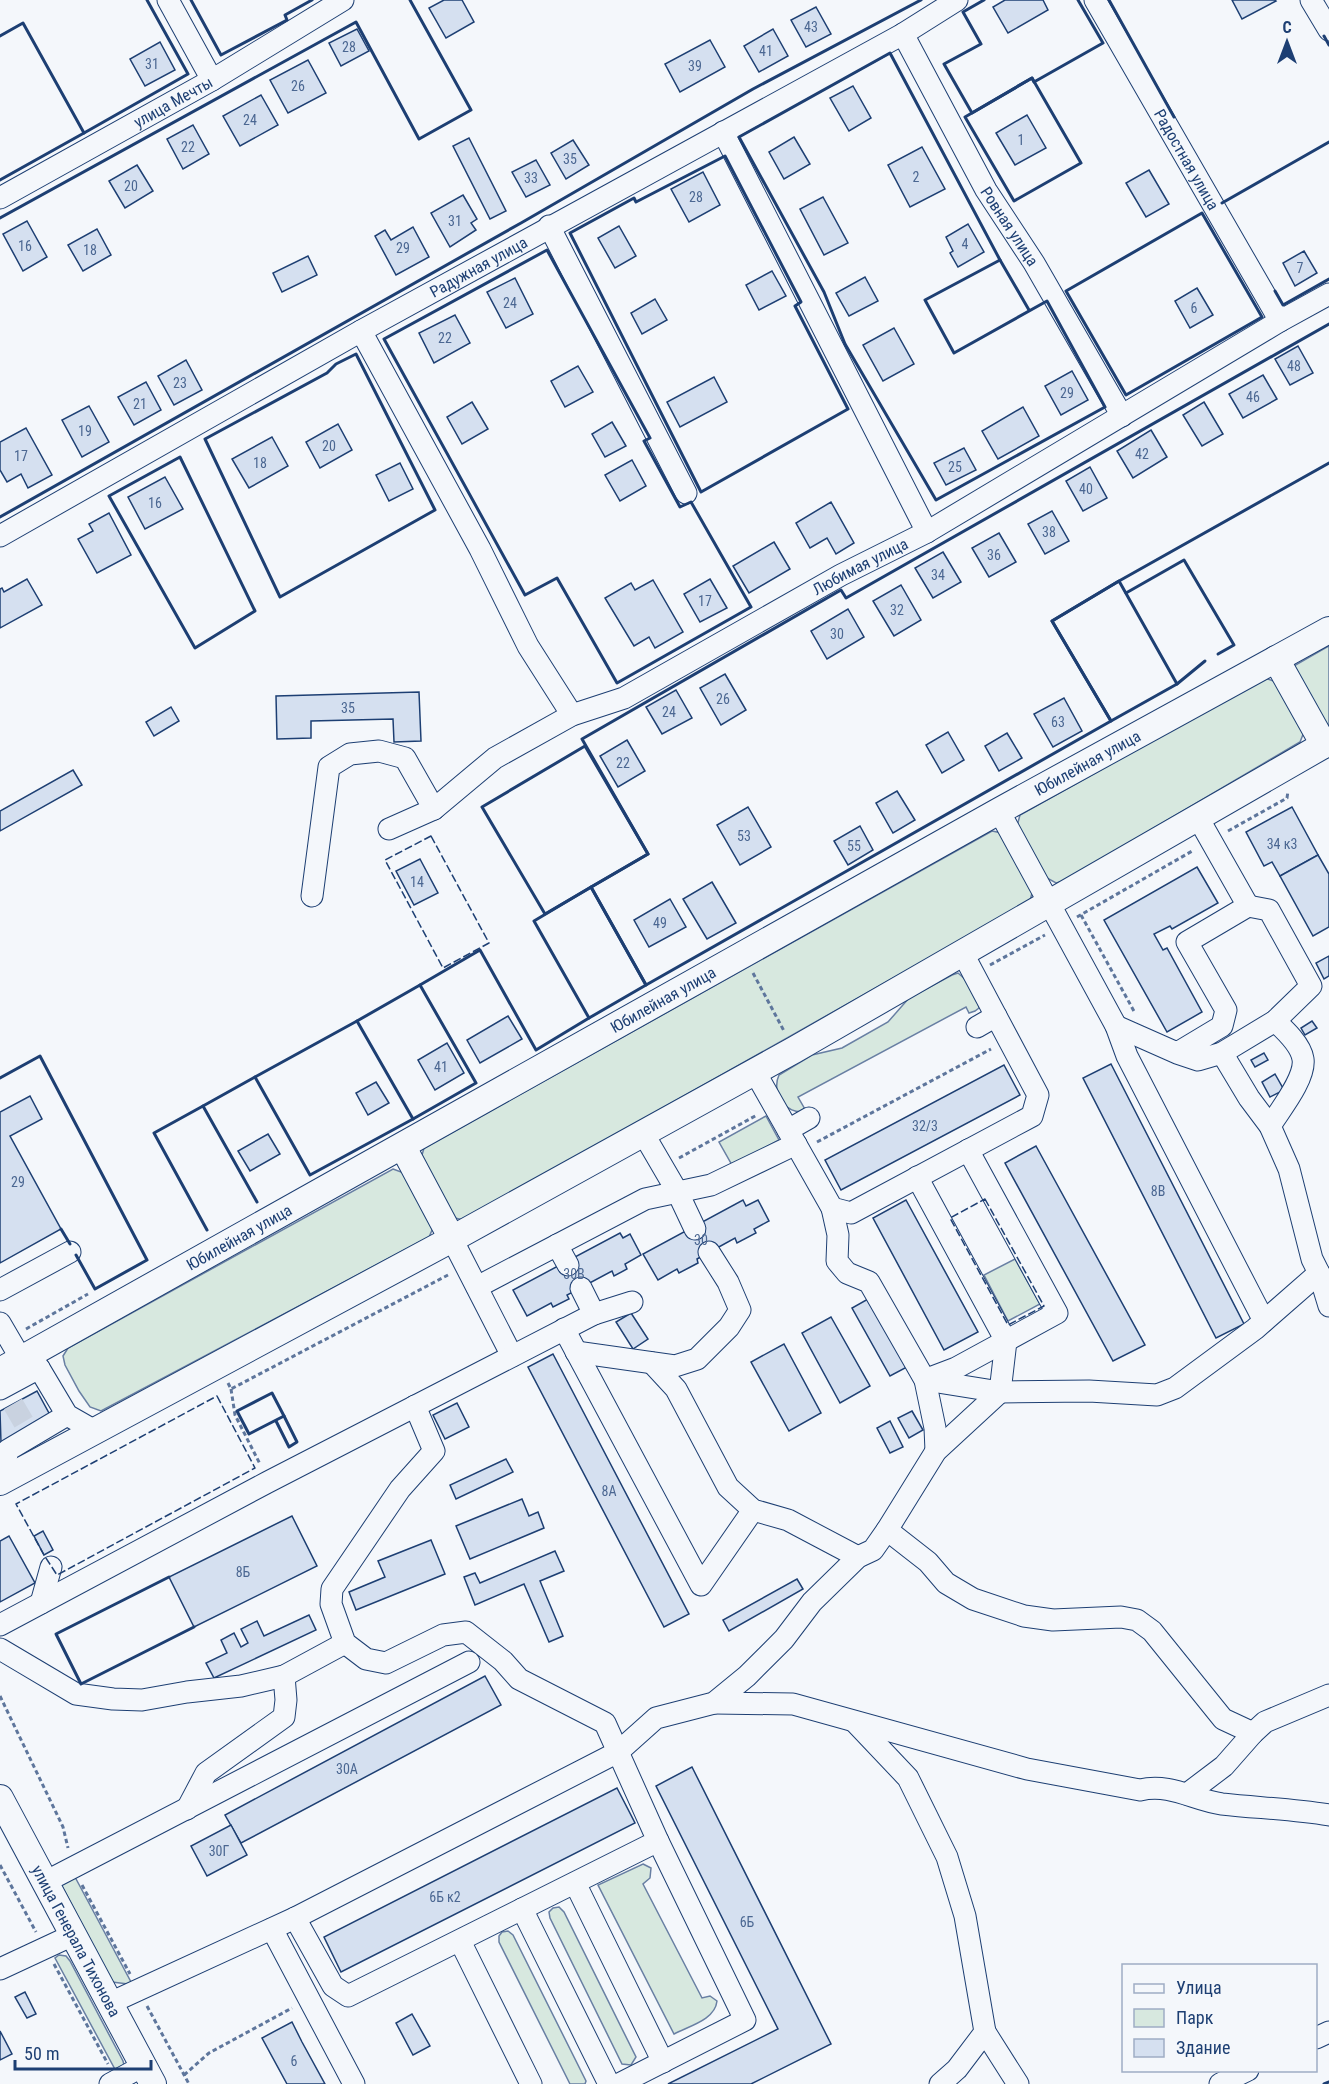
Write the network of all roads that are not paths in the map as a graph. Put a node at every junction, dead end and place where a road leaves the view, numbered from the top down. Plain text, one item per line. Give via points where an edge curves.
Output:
1 (168, 0) edge
2 (343, 0) edge
3 (957, 0) edge
4 (1095, 0) edge
5 (1311, 0) edge
6 (1329, 30) edge
7 (903, 34) junction
8 (212, 80) junction
9 (723, 132) junction
10 (0, 198) edge
11 (549, 226) junction
12 (1329, 294) edge
13 (1280, 321) junction
14 (361, 331) junction
15 (1122, 416) junction
16 (686, 493) dead end
17 (927, 532) junction
18 (0, 536) edge
19 (1329, 630) edge
20 (1276, 659) junction
21 (572, 715) junction
22 (1326, 743) edge
23 (434, 809) junction
24 (999, 811) junction
25 (1197, 816) junction
26 (389, 829) dead end
27 (312, 896) dead end
28 (1050, 903) junction
29 (1248, 906) junction
30 (968, 963) junction
31 (996, 1016) junction
32 (1275, 1021) junction
33 (1116, 1026) junction
34 (977, 1027) dead end
35 (1177, 1053) junction
36 (1222, 1053) junction
37 (761, 1082) junction
38 (809, 1118) dead end
39 (1270, 1126) junction
40 (642, 1133) junction
41 (794, 1142) junction
42 (403, 1147) junction
43 (968, 1150) junction
44 (917, 1177) junction
45 (678, 1193) junction
46 (832, 1208) junction
47 (695, 1229) dead end
48 (452, 1239) junction
49 (557, 1245) junction
50 (70, 1252) dead end
51 (709, 1252) dead end
52 (568, 1265) dead end
53 (1319, 1273) junction
54 (473, 1279) junction
55 (581, 1288) dead end
56 (0, 1290) edge
57 (633, 1302) dead end
58 (1329, 1306) edge
59 (594, 1314) junction
60 (1264, 1321) junction
61 (0, 1323) edge
62 (564, 1329) junction
63 (1006, 1341) junction
64 (576, 1352) junction
65 (512, 1356) junction
66 (652, 1363) junction
67 (13, 1380) edge
68 (925, 1380) junction
69 (1000, 1392) junction
70 (415, 1406) junction
71 (67, 1415) junction
72 (95, 1431) junction
73 (936, 1451) junction
74 (1, 1482) edge
75 (753, 1510) junction
76 (887, 1530) junction
77 (858, 1557) junction
78 (51, 1568) dead end
79 (41, 1603) junction
80 (0, 1625) edge
81 (345, 1643) junction
82 (0, 1649) edge
83 (469, 1662) dead end
84 (284, 1676) junction
85 (1329, 1695) edge
86 (714, 1703) junction
87 (855, 1721) junction
88 (1253, 1732) junction
89 (618, 1752) junction
90 (1187, 1794) junction
91 (0, 1798) edge
92 (187, 1809) junction
93 (1329, 1815) edge
94 (658, 1841) junction
95 (45, 1882) junction
96 (575, 1883) junction
97 (522, 1909) junction
98 (296, 1918) junction
99 (272, 1929) junction
100 (73, 1935) junction
101 (460, 1941) junction
102 (0, 1969) edge
103 (110, 2003) junction
104 (985, 2032) junction
105 (663, 2062) junction
106 (1244, 2072) edge
107 (148, 2075) edge
108 (114, 2082) edge
109 (354, 2084) edge
110 (531, 2084) edge
111 (609, 2084) edge
112 (619, 2084) edge
113 (940, 2084) edge
114 (1018, 2084) edge
115 (1220, 2084) edge

1 - 8 street
2 - 8 street, улица Мечты
3 - 7 street, Радужная улица
4 - 13 street, Радостная улица
5 - 6 street
7 - 9 street, Радужная улица
7 - 15 street, Ровная улица via 986,190 1034,263
8 - 10 street, улица Мечты
9 - 11 street, Радужная улица
9 - 17 street
11 - 14 street, Радужная улица
11 - 16 street
12 - 13 street, Любимая улица
13 - 15 street, Любимая улица
14 - 18 street, Радужная улица
14 - 21 street via 480,549 528,646
15 - 17 street, Любимая улица
17 - 21 street, Любимая улица via 841,575 624,698
19 - 20 main road, Юбилейная улица
20 - 22 main road
20 - 24 main road, Юбилейная улица
21 - 23 street, Любимая улица via 495,758
22 - 25 main road
23 - 26 street, Любимая улица
23 - 27 street via 405,758 379,751 350,754 329,768
24 - 28 street
24 - 42 main road, Юбилейная улица
25 - 28 main road
25 - 29 street
28 - 30 main road
28 - 33 street
29 - 32 street via 1269,910 1311,987
29 - 35 street via 1187,942 1226,1010 1222,1026
30 - 31 street
30 - 37 main road
31 - 34 street
31 - 43 street via 1038,1095 1032,1116
32 - 36 street
32 - 39 street via 1292,1037 1304,1059 1300,1078
33 - 35 street
33 - 60 street via 1127,1056
35 - 36 street via 1198,1060
36 - 39 street
37 - 40 main road
37 - 41 street
38 - 41 street
39 - 53 street via 1289,1169
40 - 45 street
40 - 48 main road
41 - 45 street via 711,1185
41 - 46 street
42 - 48 main road
42 - 67 main road, Юбилейная улица
43 - 44 street
43 - 63 street via 1057,1313
44 - 46 street via 851,1213
44 - 63 street
45 - 47 street
45 - 49 street via 645,1198
46 - 68 street via 838,1235 837,1261 847,1273 869,1281
48 - 54 street
48 - 72 main road
49 - 52 street
49 - 54 street
50 - 56 street
51 - 66 street via 740,1310 697,1359 675,1366
53 - 58 street
53 - 60 street
54 - 65 street
55 - 59 street
57 - 59 street
59 - 62 street
60 - 69 street via 1174,1388 1157,1395 1089,1390
61 - 67 street
62 - 64 street
62 - 65 street
63 - 68 street
63 - 69 street
64 - 66 street
64 - 75 street via 701,1585
65 - 70 street
66 - 75 street via 676,1389 728,1486
67 - 71 street
68 - 69 street
68 - 73 street
69 - 73 street
70 - 79 street
70 - 81 street via 434,1450 400,1489 332,1589 331,1604
71 - 72 street
71 - 74 street via 29,1432 8,1450
72 - 74 main road
73 - 76 street
75 - 77 street via 788,1521
76 - 77 street via 873,1550
76 - 88 street via 928,1562 945,1583 973,1599 1024,1616 1053,1620 1137,1620 1158,1638 1223,1719
77 - 86 street via 812,1602 784,1639
78 - 79 street
79 - 80 street
81 - 84 street
81 - 89 street via 366,1659 386,1663 443,1635 466,1632 519,1679 605,1724
82 - 84 street via 76,1694 113,1699 142,1700
83 - 92 street
84 - 92 street via 284,1717 206,1773
85 - 88 street via 1265,1722
86 - 87 street via 793,1704
86 - 89 street via 656,1718
87 - 90 street via 1027,1769 1140,1790 1154,1787
87 - 104 street via 908,1778 948,1857 965,1916
88 - 90 street via 1224,1766
89 - 94 street
89 - 98 street
90 - 93 street via 1220,1803
91 - 95 main road, улица Генерала Тихонова
92 - 95 street
94 - 96 street
94 - 105 street via 745,2020
95 - 100 main road, улица Генерала Тихонова
96 - 97 street
96 - 105 street
97 - 101 street
97 - 111 street
98 - 99 street
98 - 101 street via 333,1986 348,1996
99 - 103 street
99 - 109 street
100 - 102 street
100 - 103 main road, улица Генерала Тихонова
101 - 110 street
103 - 107 main road, улица Генерала Тихонова
104 - 113 street via 957,2069
104 - 114 street
105 - 112 street
106 - 115 street
107 - 108 street

